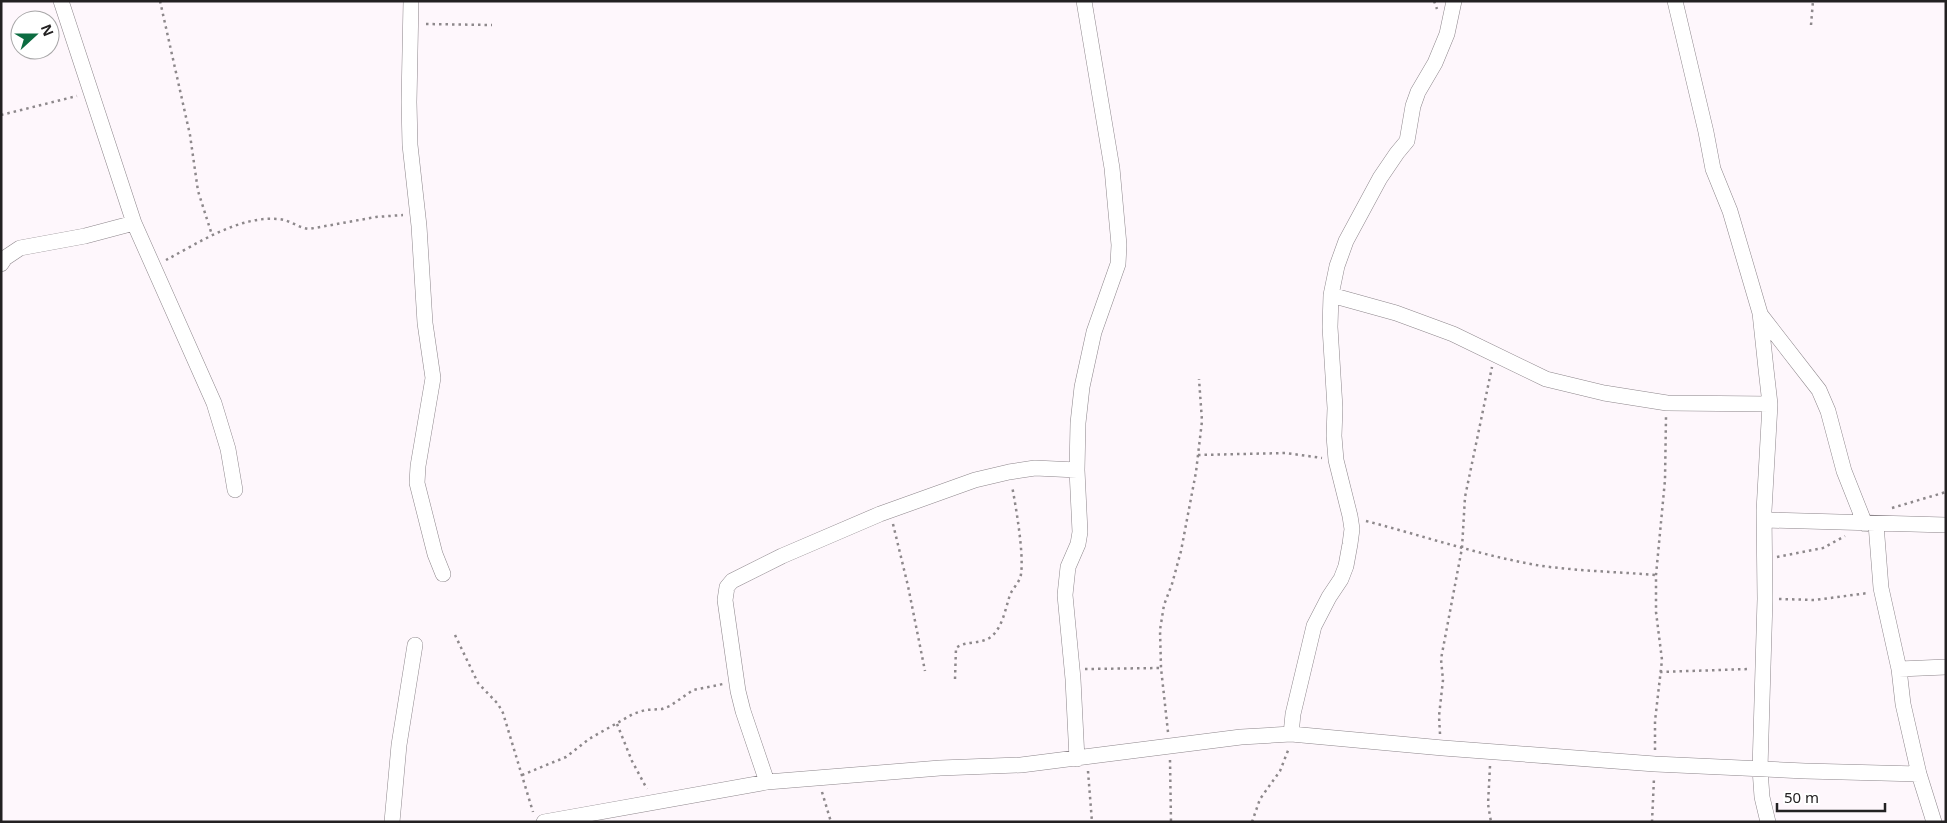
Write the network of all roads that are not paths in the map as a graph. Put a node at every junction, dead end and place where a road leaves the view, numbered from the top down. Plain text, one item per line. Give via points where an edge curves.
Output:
1 (61, 1) edge
2 (411, 1) edge
3 (1084, 1) edge
4 (1454, 1) edge
5 (1675, 1) edge
6 (134, 223) junction
7 (1, 264) edge
8 (1331, 295) junction
9 (1760, 313) junction
10 (1770, 404) junction
11 (1077, 470) junction
12 (235, 490) dead end
13 (1765, 520) junction
14 (1868, 524) junction
15 (1946, 525) edge
16 (443, 574) dead end
17 (415, 645) dead end
18 (1946, 667) edge
19 (1899, 668) junction
20 (1291, 734) junction
21 (1082, 758) junction
22 (1760, 769) junction
23 (1919, 774) junction
24 (767, 782) junction
25 (539, 817) edge
26 (392, 822) edge
27 (1768, 822) edge
28 (1934, 822) edge

1 - 6 street
2 - 16 street via 409,111 412,170 424,323 432,378 417,483
3 - 11 street via 1112,168 1119,245 1118,264 1094,332 1082,387
4 - 8 street via 1447,34 1413,106 1408,141 1380,178 1346,241
5 - 9 street via 1713,169 1730,211
6 - 7 street via 20,248
6 - 12 street via 214,403 228,449
8 - 10 street via 1396,313 1453,334 1546,379 1667,403
8 - 20 street via 1336,460 1352,529 1341,579 1314,626
9 - 10 street
9 - 14 street via 1819,390 1844,472
10 - 13 street
11 - 21 street via 1080,532 1068,567 1065,594
11 - 24 street via 1035,468 975,480 889,510 732,581 727,587 725,600 736,681
13 - 14 street
13 - 22 street
14 - 15 street
14 - 19 street
17 - 26 street via 399,745
18 - 19 street
19 - 23 street via 1903,704
20 - 21 street via 1241,737
20 - 22 street via 1491,752
21 - 24 street
22 - 23 street
22 - 27 street
23 - 28 street
24 - 25 street via 655,802

